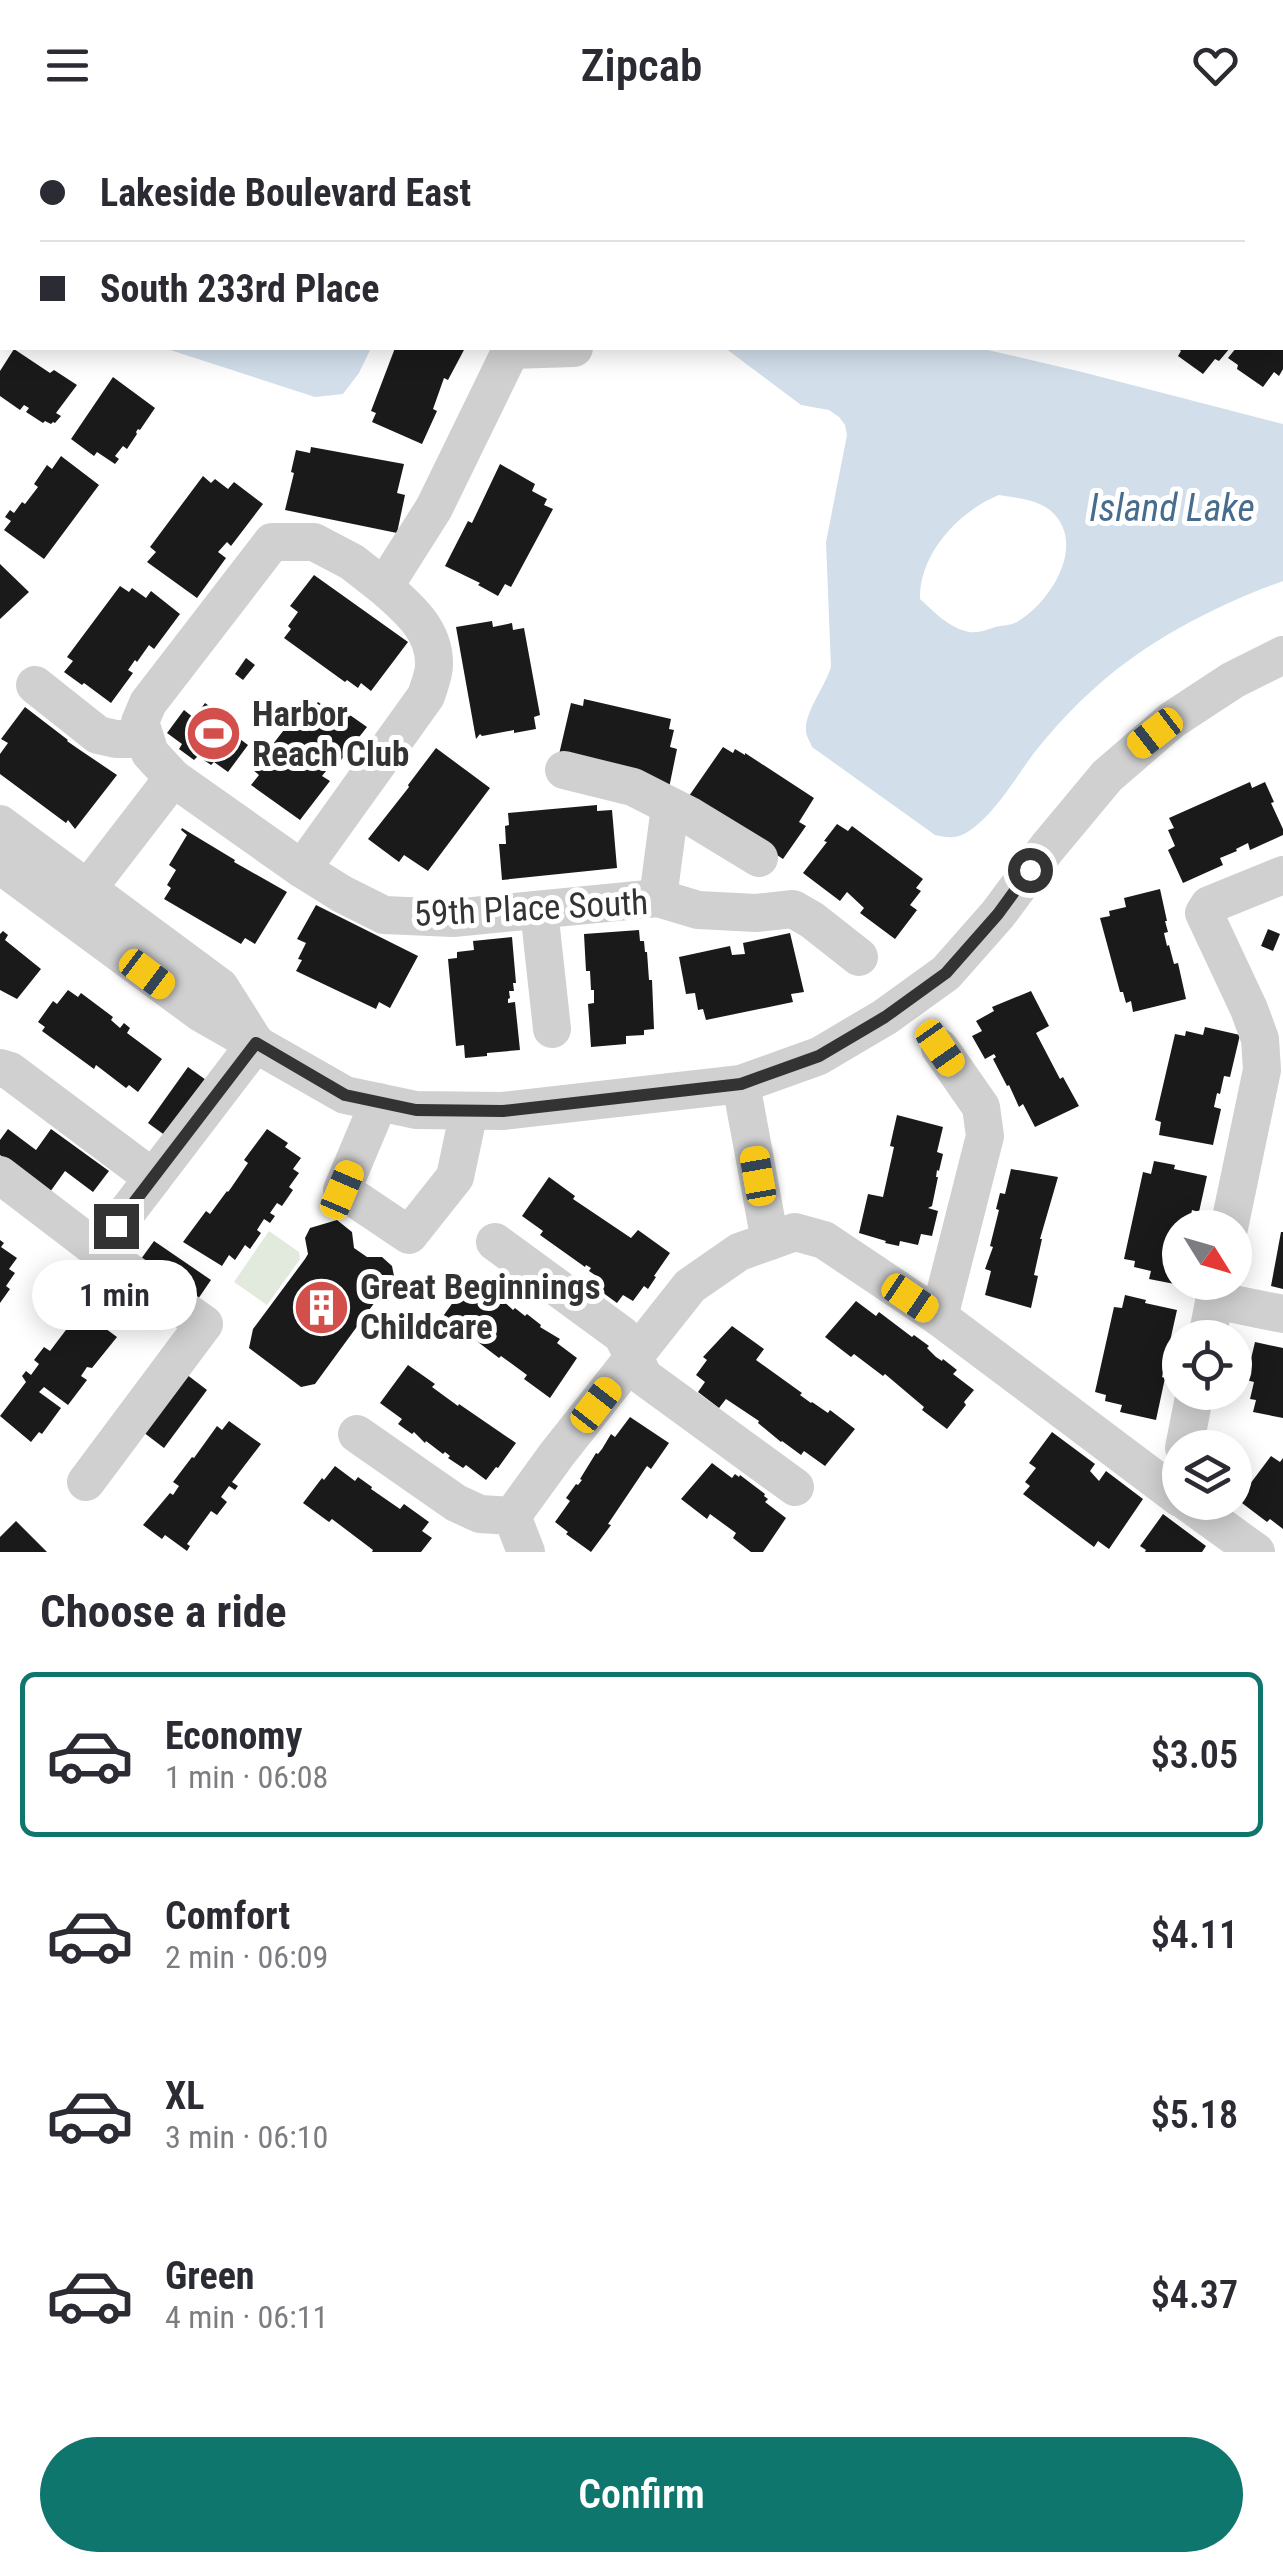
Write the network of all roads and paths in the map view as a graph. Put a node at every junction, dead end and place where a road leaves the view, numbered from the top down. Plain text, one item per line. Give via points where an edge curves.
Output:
1 (510, 350) edge
2 (384, 587) junction
3 (1283, 655) edge
4 (36, 685) dead end
5 (142, 730) junction
6 (564, 770) dead end
7 (173, 778) junction
8 (670, 807) junction
9 (0, 824) edge
10 (760, 858) dead end
11 (0, 865) edge
12 (302, 870) junction
13 (1283, 875) edge
14 (658, 898) junction
15 (77, 902) junction
16 (539, 910) junction
17 (859, 957) dead end
18 (552, 1029) dead end
19 (256, 1043) junction
20 (940, 1048) dead end
21 (0, 1068) edge
22 (741, 1084) junction
23 (379, 1102) junction
24 (469, 1111) junction
25 (0, 1175) edge
26 (153, 1178) junction
27 (1234, 1210) edge
28 (770, 1241) junction
29 (495, 1242) dead end
30 (98, 1250) junction
31 (1242, 1300) edge
32 (1283, 1314) edge
33 (939, 1317) junction
34 (635, 1356) junction
35 (357, 1434) dead end
36 (1162, 1477) edge
37 (86, 1482) dead end
38 (795, 1487) dead end
39 (512, 1516) junction
40 (1217, 1520) edge
41 (526, 1552) edge
42 (1256, 1552) edge

1 - 2 street via 434,508
2 - 5 street via 314,542 272,542 148,703
2 - 12 street via 414,613 430,639 434,666 426,696
3 - 22 street via 1172,720 1117,766 946,973 819,1056
4 - 5 street via 98,735 116,739
5 - 7 street, 59th Place South via 150,752
6 - 8 street via 633,787
7 - 12 street, 59th Place South
7 - 15 street
8 - 10 street
8 - 14 street
9 - 15 street
11 - 15 street
12 - 16 street, 59th Place South via 384,915 454,918
13 - 27 street via 1204,913 1260,1039 1262,1070
14 - 16 street, 59th Place South
14 - 17 street, 59th Place South via 698,910 793,909
15 - 19 street via 200,1013
16 - 18 street
19 - 23 street via 345,1095
19 - 26 street
20 - 33 street via 981,1107 985,1136
21 - 26 street
22 - 24 street
22 - 28 street
23 - 24 street
23 - 24 street via 342,1190 408,1235 455,1177
25 - 30 street
26 - 30 street
28 - 33 street via 795,1232 824,1240
28 - 34 street via 740,1252 690,1286
29 - 34 street via 622,1335
30 - 37 street via 204,1324
31 - 32 street
33 - 36 street
34 - 38 street via 644,1377
34 - 39 street
35 - 39 street via 456,1503 480,1514
39 - 41 street
40 - 42 street

